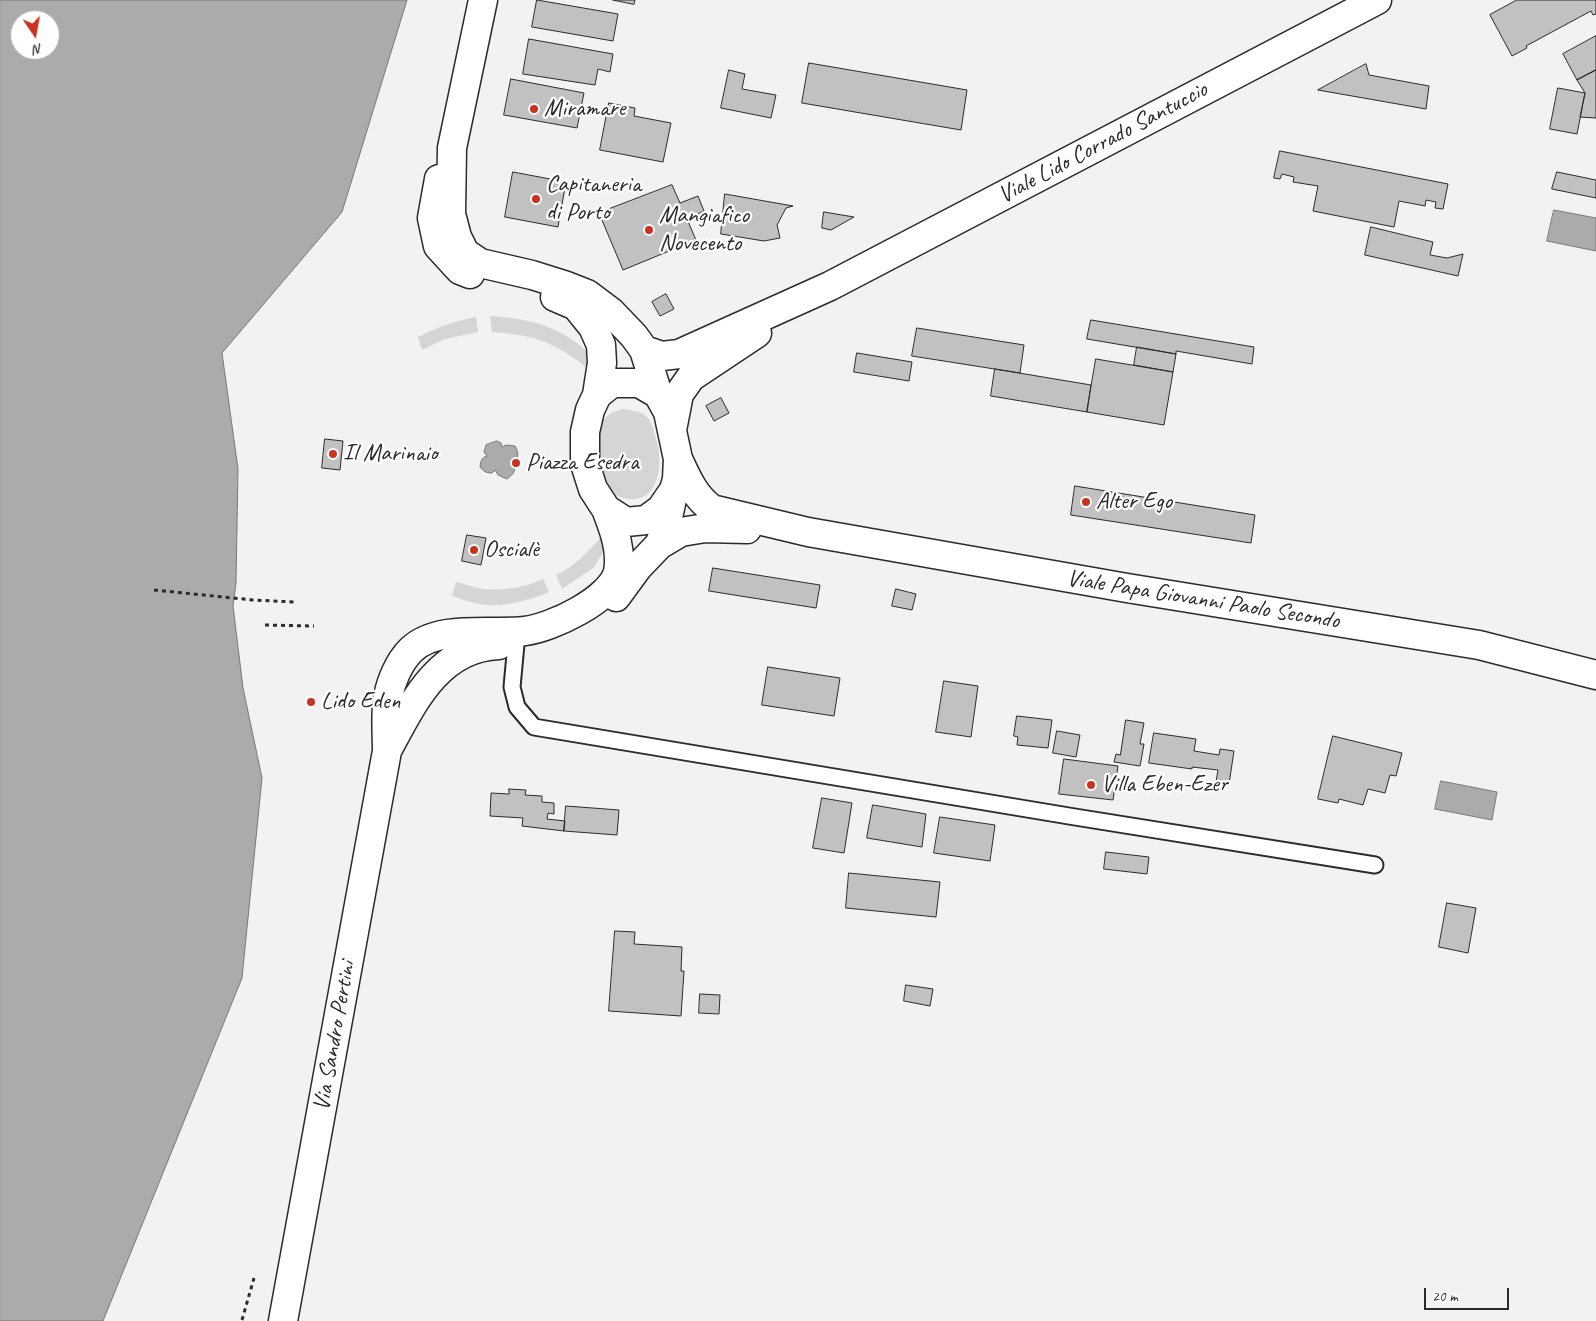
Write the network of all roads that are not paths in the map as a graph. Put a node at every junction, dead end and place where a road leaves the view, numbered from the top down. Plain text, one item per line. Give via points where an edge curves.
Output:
1 (483, 0) edge
2 (1377, 0) edge
3 (452, 148) junction
4 (830, 286) junction
5 (652, 356) junction
6 (605, 389) junction
7 (658, 394) junction
8 (672, 431) junction
9 (678, 459) junction
10 (674, 490) junction
11 (616, 516) junction
12 (808, 532) junction
13 (668, 536) junction
14 (516, 644) junction
15 (410, 651) junction
16 (436, 673) junction
17 (1596, 675) edge
18 (387, 751) junction
19 (1375, 865) dead end
20 (283, 1321) edge

1 - 3 street
2 - 4 street, Viale Lido Corrado Santuccio
3 - 5 street via 451,214 465,253 480,263 532,275 587,294 611,312
3 - 6 street via 437,183 432,218 438,246 460,270 520,285 576,306 593,327 601,345
4 - 5 street via 679,354
4 - 8 street via 691,377 679,394
5 - 6 street
5 - 7 street
6 - 7 street via 639,383
6 - 11 street via 590,410 585,432 585,464 593,489
7 - 8 street via 668,412
8 - 9 street
9 - 10 street
9 - 12 street via 692,488 702,502 712,508
10 - 11 street via 661,509 646,520
10 - 13 street
11 - 13 street
11 - 15 street via 617,574 608,589 589,605 544,627 440,636 422,642
12 - 13 street via 705,528
12 - 17 street, Viale Papa Giovanni Paolo Secondo via 1479,645
13 - 14 street via 597,616 545,640
14 - 16 street via 486,645 464,652
14 - 19 lane via 512,687 517,707 534,727
15 - 16 street via 416,666
15 - 18 street via 396,672 388,698
16 - 18 street via 407,713
18 - 20 street, Via Sandro Pertini

